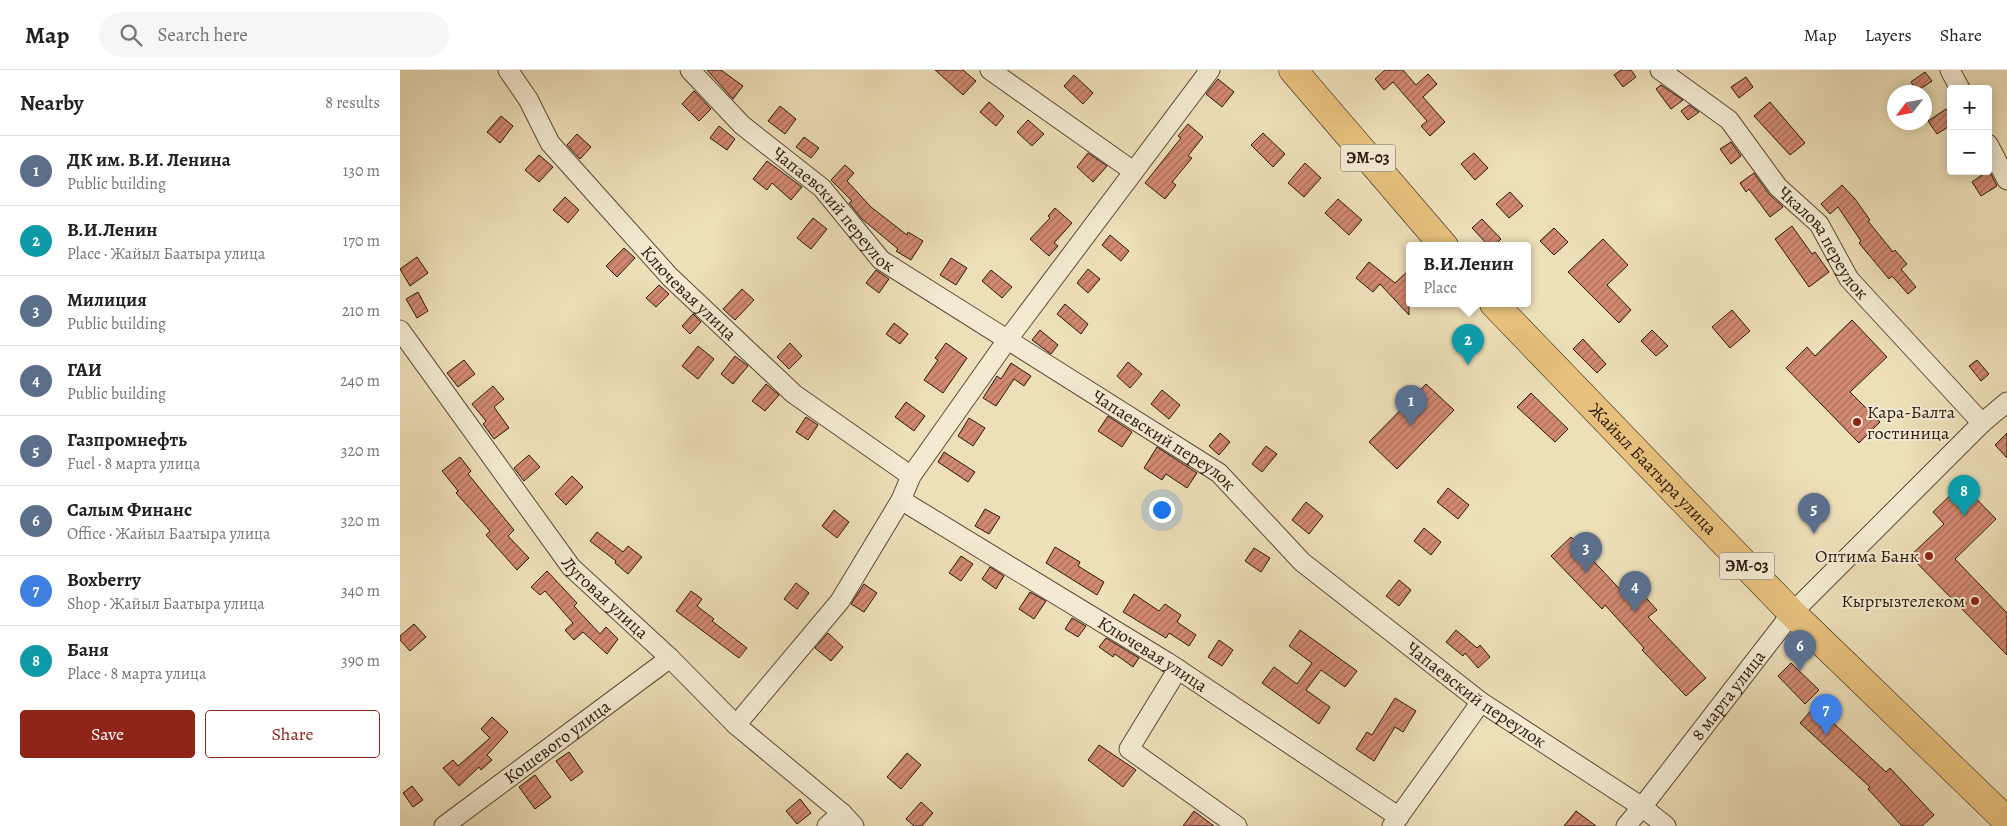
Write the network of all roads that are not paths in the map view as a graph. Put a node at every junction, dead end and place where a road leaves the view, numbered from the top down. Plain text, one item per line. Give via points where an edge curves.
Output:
1 (508, 70) edge
2 (690, 70) edge
3 (990, 70) edge
4 (1210, 70) edge
5 (1293, 70) edge
6 (1660, 70) edge
7 (1950, 70) edge
8 (1958, 85) edge
9 (1992, 152) edge
10 (1134, 171) junction
11 (2007, 180) edge
12 (1441, 242) edge
13 (1497, 307) edge
14 (400, 330) edge
15 (1008, 339) junction
16 (2007, 402) edge
17 (1982, 423) junction
18 (911, 476) junction
19 (901, 500) junction
20 (1792, 613) junction
21 (670, 658) junction
22 (1178, 669) junction
23 (1481, 702) junction
24 (736, 725) junction
25 (1642, 808) junction
26 (848, 819) edge
27 (2007, 821) edge
28 (1395, 822) edge
29 (444, 826) edge
30 (827, 826) edge
31 (1237, 826) edge
32 (1626, 826) edge
33 (1666, 826) edge

1 - 18 street, Ключевая улица via 528,99 550,143 670,277 794,394
2 - 15 street, Чапаевский переулок via 742,126 822,188 881,260
3 - 10 street
4 - 10 street
5 - 12 highway, ЭМ-03
6 - 17 street, Чкалова переулок via 1729,120 1778,187 1818,224 1849,278
7 - 8 street
9 - 11 street
10 - 15 street
13 - 20 highway, Жайыл Баатыра улица / ЭМ-03
14 - 21 street, Луговая улица via 571,567
15 - 18 street
15 - 23 street, Чапаевский переулок via 1219,472 1302,562
16 - 17 street, 8 марта улица
17 - 20 street, 8 марта улица
18 - 19 street
19 - 22 street, Ключевая улица
19 - 24 street via 840,601
20 - 25 street, 8 марта улица
20 - 27 highway, Жайыл Баатыра улица / ЭМ-03
21 - 24 street, Луговая улица
21 - 29 street, Кошевого улица
22 - 28 street, Ключевая улица
22 - 31 street via 1128,749
23 - 25 street, Чапаевский переулок
23 - 28 street, Ключевая улица
24 - 26 street, Луговая улица
25 - 32 street, 8 марта улица
25 - 33 street, Чапаевский переулок
26 - 30 street

